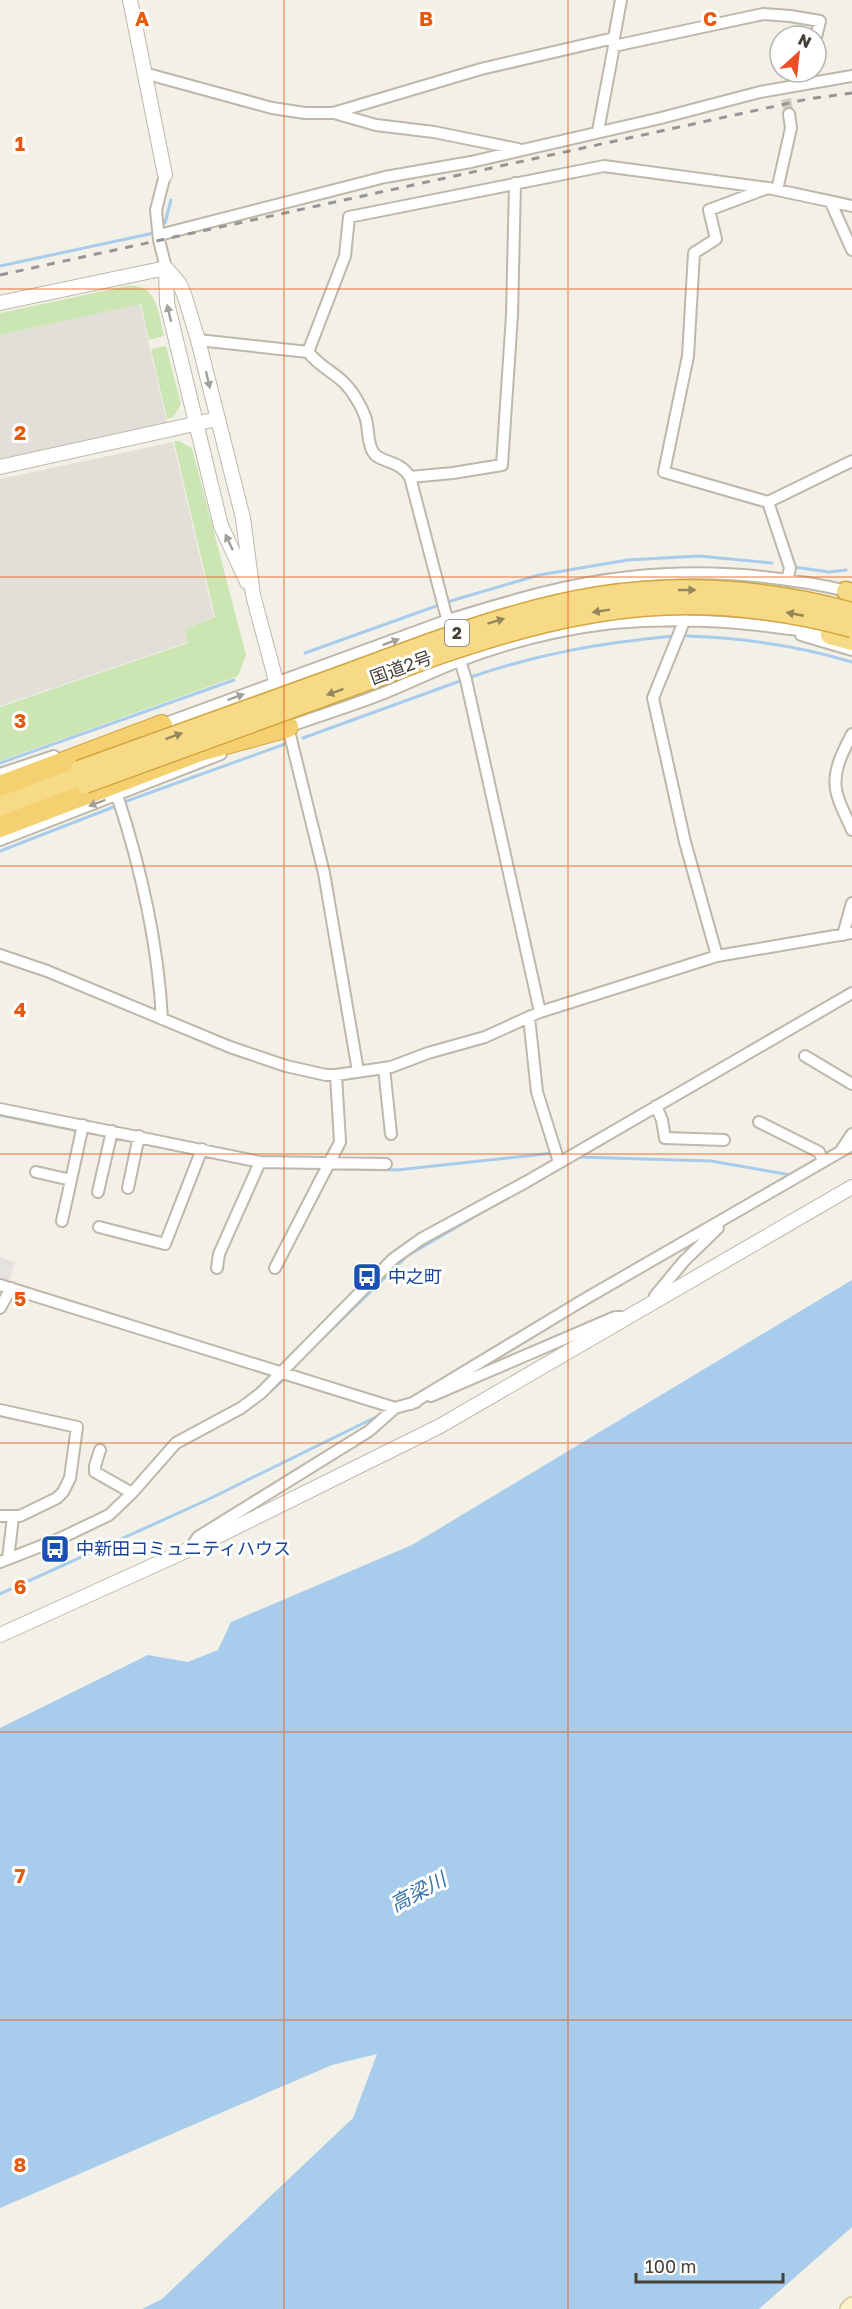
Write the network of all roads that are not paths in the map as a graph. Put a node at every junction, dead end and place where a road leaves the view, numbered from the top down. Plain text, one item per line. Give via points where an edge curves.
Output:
1 (130, 0) edge
2 (621, 0) edge
3 (819, 24) edge
4 (614, 42) junction
5 (144, 73) junction
6 (852, 76) edge
7 (828, 80) edge
8 (804, 84) edge
9 (333, 113) junction
10 (789, 114) tunnel mouth
11 (598, 131) junction
12 (520, 150) junction
13 (165, 175) joint
14 (515, 183) junction
15 (772, 189) junction
16 (831, 203) junction
17 (852, 206) edge
18 (159, 235) junction
19 (852, 250) edge
20 (166, 268) junction
21 (0, 303) edge
22 (198, 340) junction
23 (308, 352) junction
24 (217, 419) junction
25 (195, 424) junction
26 (852, 461) edge
27 (0, 467) edge
28 (410, 477) junction
29 (768, 502) junction
30 (787, 580) junction
31 (851, 589) edge
32 (253, 595) junction
33 (852, 612) edge
34 (685, 619) junction
35 (448, 620) junction
36 (781, 627) junction
37 (852, 628) edge
38 (830, 635) junction
39 (852, 641) edge
40 (852, 650) edge
41 (460, 660) junction
42 (276, 683) junction
43 (162, 725) junction
44 (288, 727) junction
45 (852, 734) edge
46 (0, 774) edge
47 (82, 777) junction
48 (0, 786) edge
49 (117, 795) junction
50 (0, 799) edge
51 (0, 814) edge
52 (0, 827) edge
53 (852, 830) edge
54 (0, 840) edge
55 (852, 903) edge
56 (848, 934) edge
57 (0, 955) edge
58 (717, 956) junction
59 (852, 993) edge
60 (540, 1012) junction
61 (529, 1017) junction
62 (162, 1019) junction
63 (805, 1056) dead end
64 (384, 1068) junction
65 (358, 1071) junction
66 (336, 1075) junction
67 (852, 1084) edge
68 (656, 1106) junction
69 (0, 1109) edge
70 (759, 1122) dead end
71 (83, 1129) junction
72 (391, 1134) dead end
73 (852, 1134) edge
74 (112, 1135) junction
75 (139, 1140) junction
76 (724, 1140) dead end
77 (852, 1145) edge
78 (840, 1152) junction
79 (201, 1153) junction
80 (822, 1159) junction
81 (559, 1162) junction
82 (386, 1164) dead end
83 (259, 1165) junction
84 (329, 1166) junction
85 (36, 1172) dead end
86 (71, 1180) junction
87 (852, 1187) edge
88 (128, 1188) dead end
89 (98, 1192) dead end
90 (728, 1217) junction
91 (62, 1221) dead end
92 (99, 1227) dead end
93 (217, 1268) dead end
94 (275, 1268) dead end
95 (5, 1287) edge
96 (656, 1300) junction
97 (0, 1308) edge
98 (629, 1317) junction
99 (283, 1373) junction
100 (411, 1404) junction
101 (395, 1408) junction
102 (0, 1410) edge
103 (100, 1450) dead end
104 (132, 1493) junction
105 (0, 1516) edge
106 (13, 1517) junction
107 (189, 1549) junction
108 (4, 1561) edge
109 (0, 1635) edge
110 (852, 2305) edge
111 (848, 2309) edge

1 - 5 street
2 - 4 street
3 - 4 street via 820,21 763,14
4 - 9 street via 482,69
4 - 11 street
5 - 9 street via 272,108
5 - 13 street
6 - 7 street
8 - 11 street via 784,93
9 - 12 street via 376,125 434,132
10 - 15 street via 791,128
11 - 12 street
12 - 18 street via 385,177
13 - 18 street via 156,210
14 - 15 street via 604,166
14 - 23 street via 349,217 345,256
14 - 28 street via 512,315 502,465
15 - 16 street
15 - 29 street via 710,210 716,239 694,253 688,356 664,472
16 - 17 street
16 - 19 street
18 - 20 street
20 - 21 street
20 - 22 street via 184,294
25 -> 20 street via 167,303
22 - 23 street
22 -> 24 street
23 - 28 street via 350,388 366,417 372,452 401,466
24 - 25 street
24 - 32 street via 243,518
25 - 27 street
32 -> 25 street via 221,526
26 - 29 street
28 - 35 street
29 - 30 street via 790,568
30 - 31 street
30 - 35 street via 709,574 629,577 552,591
31 - 38 street
32 - 42 street
47 -> 33 highway, 国道2号 / 2, bridge via 437,640 562,603 639,592 701,590 796,599
34 - 36 street
34 - 41 street via 568,631
34 - 58 street via 652,698
35 - 41 street
42 -> 35 street
36 - 38 street
36 - 40 street
37 -> 47 highway, 国道2号 / 2, bridge via 792,614 719,605 641,606 564,618 482,640
38 - 39 highway
41 - 44 street via 382,694
41 - 60 street
43 -> 42 street
42 - 44 street
43 - 46 street via 136,727
43 - 48 highway
44 - 49 street
44 - 52 highway via 200,751
44 - 65 street via 324,873
45 - 53 street via 841,754 836,792
47 - 50 highway, 国道2号 / 2
47 - 51 highway, 国道2号 / 2
49 -> 54 street
49 - 62 street via 152,923
55 - 56 street
56 - 58 street
57 - 62 street
58 - 60 street
59 - 68 street
60 - 61 street
61 - 64 street via 485,1037
61 - 81 street via 537,1092
62 - 66 street via 286,1066
63 - 67 street
64 - 65 street
64 - 72 street
65 - 66 street
66 - 84 street via 340,1142
68 - 76 street via 665,1138
68 - 81 street
69 - 71 street
70 - 80 street via 819,1152
71 - 74 street
71 - 86 street
73 - 78 street
74 - 75 street
74 - 89 street
75 - 79 street
75 - 88 street
77 - 78 street
78 - 80 street
79 - 83 street
79 - 92 street via 165,1244
80 - 90 street
81 - 99 street via 421,1239 393,1259
82 - 84 street
83 - 84 street
83 - 93 street via 219,1254
84 - 94 street
85 - 86 street
86 - 91 street
87 - 96 street
90 - 96 street via 684,1261 655,1296
90 - 100 street
95 - 97 street
95 - 99 street
96 - 98 street
98 - 100 street via 615,1317
98 - 107 street via 440,1426
99 - 101 street
99 - 104 street via 241,1408 176,1443
100 - 101 street
101 - 107 street via 369,1431 198,1537
102 - 106 street via 77,1427 70,1478 63,1492 32,1511
103 - 104 street via 95,1472
104 - 108 street via 110,1515
105 - 106 street
106 - 108 street
107 - 109 street
110 - 111 main road

